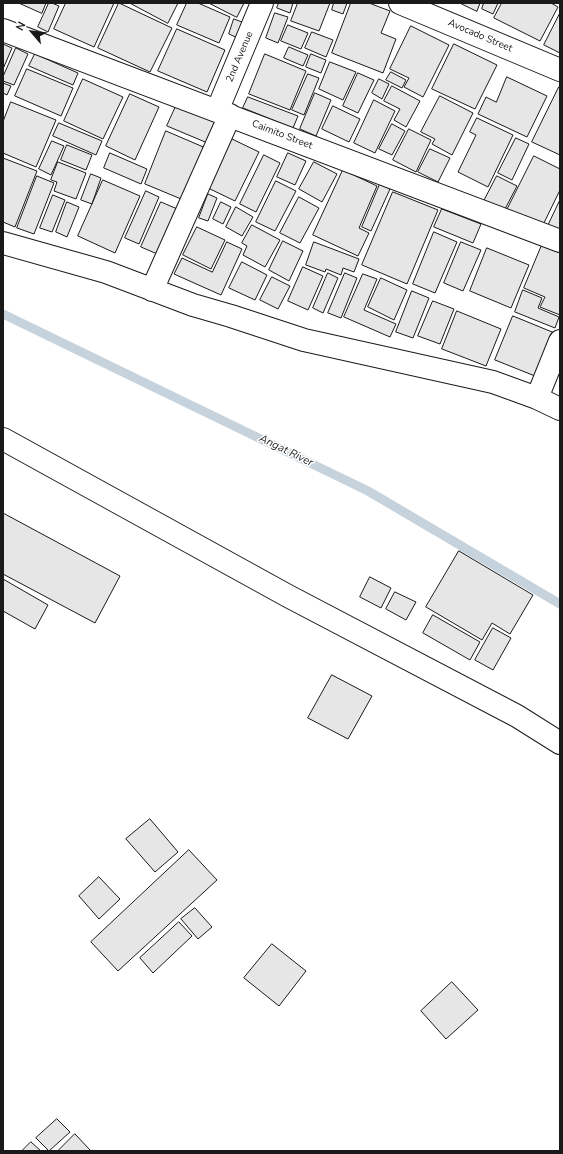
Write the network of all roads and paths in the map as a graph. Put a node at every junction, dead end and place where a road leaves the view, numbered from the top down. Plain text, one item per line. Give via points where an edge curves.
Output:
1 (262, 3) edge
2 (400, 3) edge
3 (3, 30) edge
4 (560, 70) edge
5 (224, 113) junction
6 (560, 241) edge
7 (3, 244) edge
8 (152, 290) junction
9 (560, 341) edge
10 (537, 398) junction
11 (560, 409) edge
12 (3, 439) edge
13 (560, 743) edge

1 - 5 street, 2nd Avenue
2 - 4 street, Avocado Street
3 - 5 street, Caimito Street
5 - 6 street, Caimito Street
5 - 8 street, 2nd Avenue
7 - 8 street via 106,272
8 - 10 street via 304,340 493,382
9 - 10 street
10 - 11 street
12 - 13 street via 288,596 517,716

